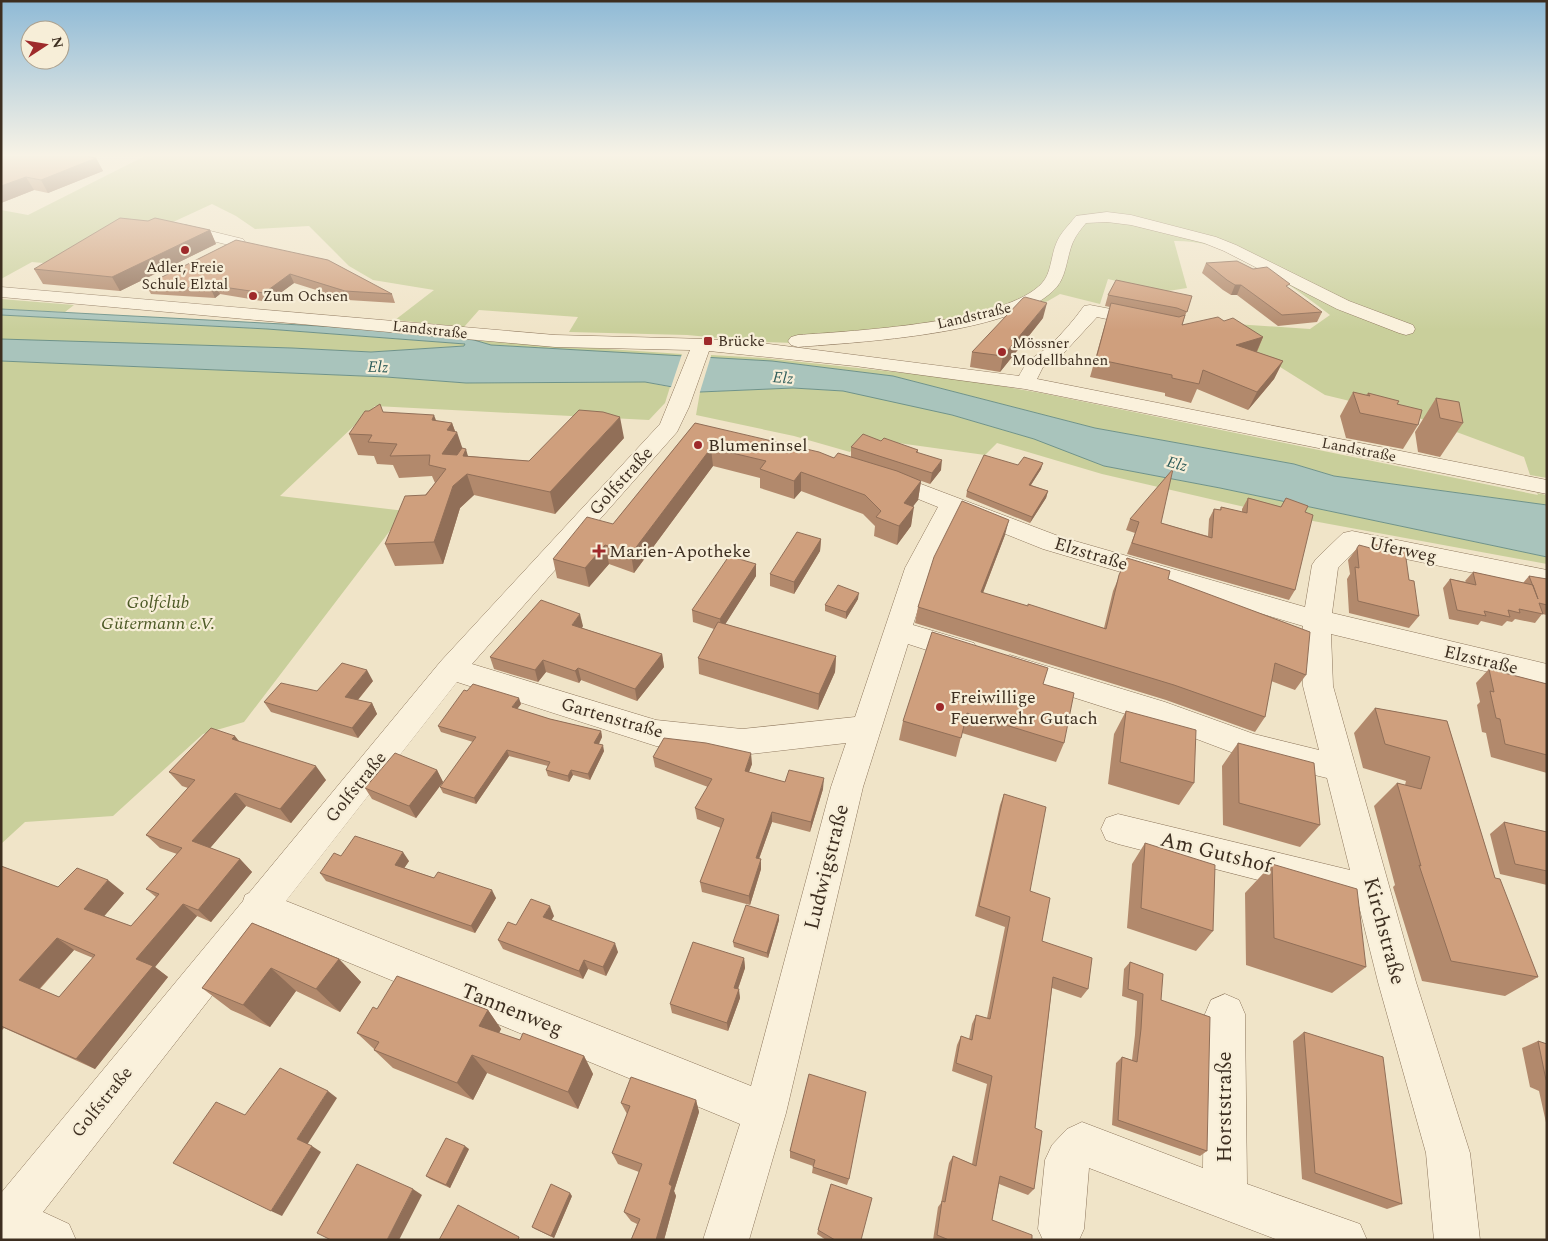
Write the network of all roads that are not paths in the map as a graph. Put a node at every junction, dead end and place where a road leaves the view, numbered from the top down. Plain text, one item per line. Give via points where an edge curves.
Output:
1 (186, 230) edge
2 (211, 254) edge
3 (141, 289) dead end
4 (1, 292) edge
5 (118, 303) junction
6 (1068, 317) dead end
7 (1164, 326) edge
8 (1406, 329) dead end
9 (742, 348) junction
10 (700, 350) junction
11 (1035, 364) junction
12 (1024, 383) junction
13 (866, 471) edge
14 (1547, 487) edge
15 (952, 503) junction
16 (1547, 579) edge
17 (1317, 620) junction
18 (898, 630) junction
19 (451, 669) junction
20 (1547, 676) edge
21 (866, 728) junction
22 (1340, 768) junction
23 (1118, 828) dead end
24 (1373, 893) junction
25 (258, 907) junction
26 (1225, 1014) dead end
27 (765, 1113) junction
28 (1225, 1199) junction
29 (5, 1224) edge
30 (1061, 1229) dead end
31 (53, 1240) edge
32 (726, 1240) edge
33 (1344, 1240) edge
34 (1457, 1240) edge

1 - 2 street via 237,242
3 - 5 street
4 - 5 street, Landstraße
5 - 10 street, Landstraße via 554,341
6 - 11 street via 1039,348
7 - 11 street via 1090,310 1055,351
8 - 9 street, Landstraße via 1343,305 1217,243 1131,220 1107,217 1082,219 1066,240 1050,285 1035,299 1016,307 993,315 910,330
9 - 10 street, Landstraße
9 - 12 street, Landstraße
10 - 19 street, Golfstraße via 682,421
11 - 12 street
12 - 14 street, Landstraße
13 - 15 street, Elzstraße
15 - 17 street, Elzstraße via 1052,543
15 - 18 street, Ludwigstraße via 918,568
16 - 17 street, Uferweg via 1352,538 1325,565
17 - 20 street, Elzstraße
17 - 22 street, Kirchstraße via 1318,686
18 - 21 street, Ludwigstraße
18 - 22 street via 1165,714 1252,747
19 - 21 street, Gartenstraße via 656,733 742,742
19 - 25 street, Golfstraße
21 - 27 street, Ludwigstraße via 847,787
22 - 24 street, Kirchstraße
23 - 24 street, Am Gutshof
24 - 34 street, Kirchstraße via 1448,1153
25 - 27 street, Tannenweg
25 - 29 street, Golfstraße
26 - 28 street, Horststraße
27 - 32 street, Ludwigstraße
28 - 30 street via 1082,1144 1067,1160
28 - 33 street
29 - 31 street

